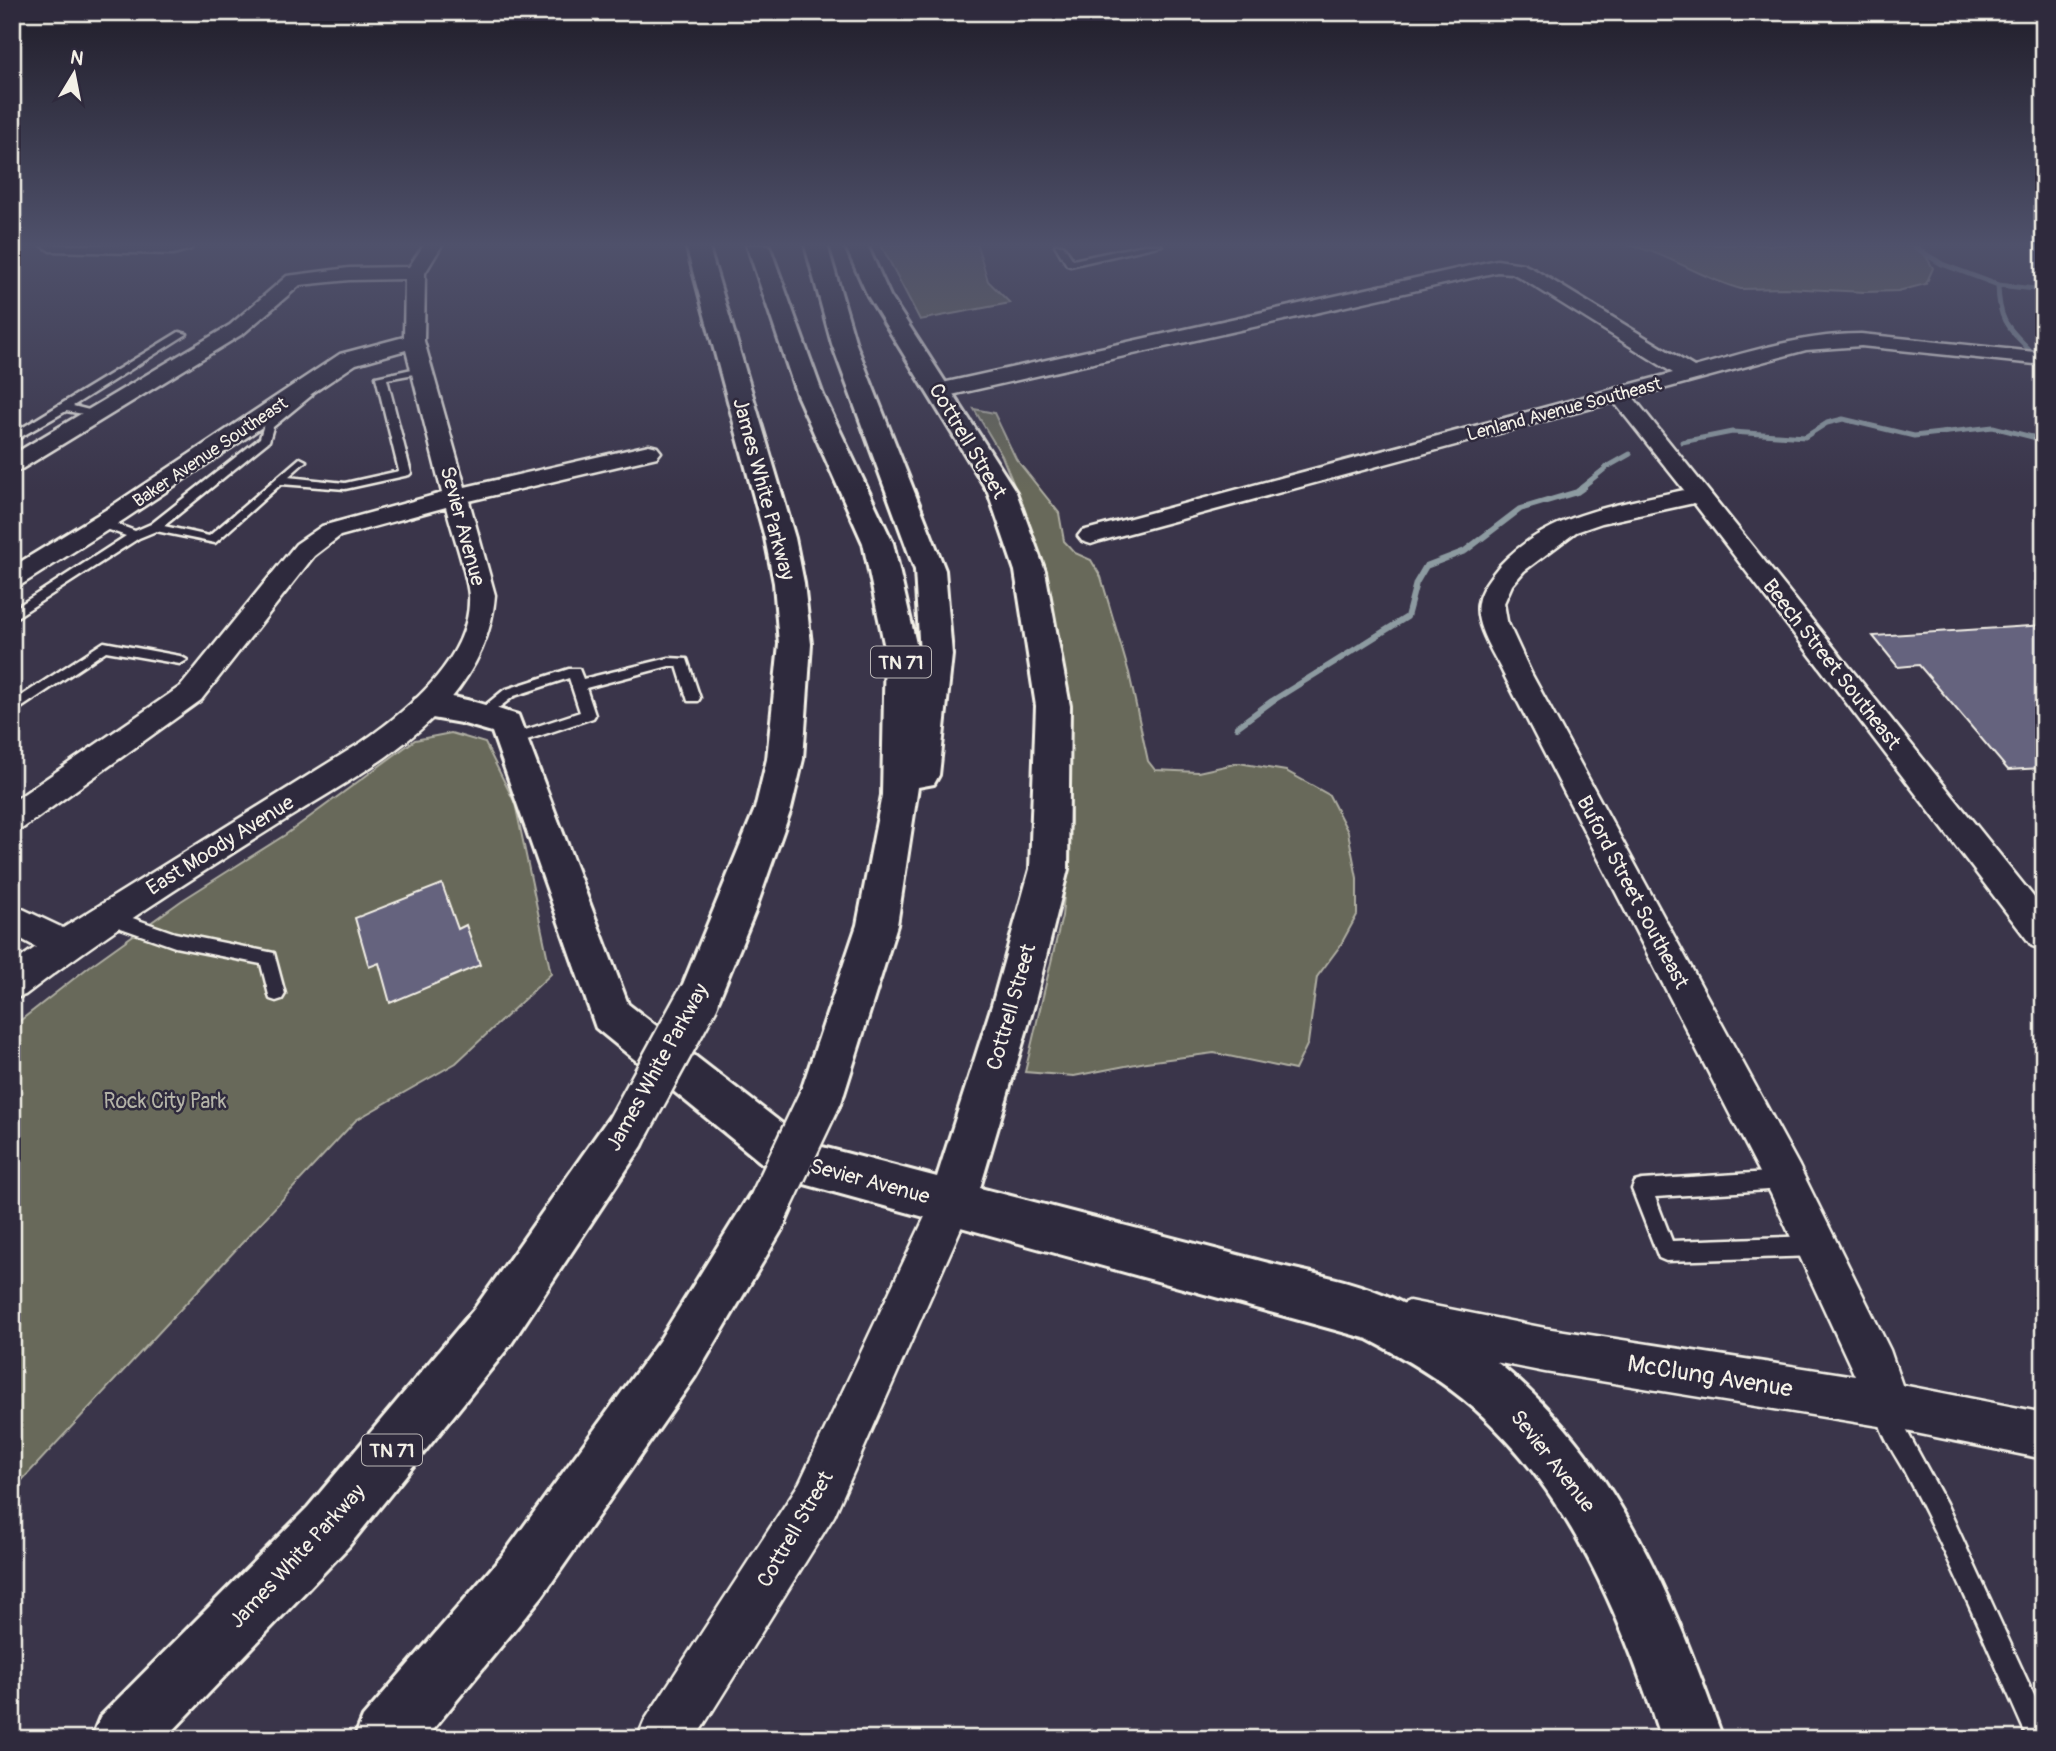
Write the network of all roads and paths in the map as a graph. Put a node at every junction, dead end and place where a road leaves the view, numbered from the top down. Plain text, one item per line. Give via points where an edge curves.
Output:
1 (240, 327) edge
2 (414, 327) edge
3 (720, 327) edge
4 (786, 327) edge
5 (839, 327) edge
6 (898, 327) edge
7 (1224, 327) edge
8 (1613, 327) edge
9 (182, 334) dead end
10 (414, 341) junction
11 (360, 354) junction
12 (2044, 359) edge
13 (421, 370) junction
14 (1690, 374) junction
15 (937, 391) junction
16 (1619, 394) junction
17 (64, 408) junction
18 (97, 415) junction
19 (12, 439) edge
20 (649, 452) dead end
21 (300, 461) dead end
22 (12, 465) edge
23 (278, 480) junction
24 (1700, 494) junction
25 (454, 497) junction
26 (102, 523) junction
27 (155, 527) junction
28 (135, 535) junction
29 (1091, 536) dead end
30 (12, 579) edge
31 (12, 616) edge
32 (180, 660) dead end
33 (578, 685) junction
34 (693, 698) dead end
35 (427, 706) junction
36 (12, 709) edge
37 (496, 728) junction
38 (12, 819) edge
39 (107, 916) junction
40 (12, 918) edge
41 (877, 925) junction
42 (2044, 936) edge
43 (64, 945) junction
44 (12, 984) edge
45 (276, 994) dead end
46 (1785, 1181) junction
47 (952, 1203) junction
48 (1816, 1246) junction
49 (1376, 1316) junction
50 (1886, 1404) junction
51 (2044, 1436) edge
52 (122, 1739) edge
53 (385, 1739) edge
54 (664, 1739) edge
55 (1692, 1739) edge
56 (2041, 1739) edge

1 - 18 street
2 - 10 street, Sevier Avenue
3 - 52 main road, James White Parkway / TN 71, bridge via 780,538 795,644 785,759 773,809 698,999 626,1131 493,1326 328,1527
4 - 41 main road, TN 71 via 810,395 878,543 901,648 900,795
5 - 41 main road via 930,570 936,655 921,776
6 - 15 main road, Cottrell Street
7 - 15 street
8 - 14 street
9 - 17 lane
10 - 11 street, Baker Avenue Southeast
10 - 13 street, Sevier Avenue
11 - 26 street, Baker Avenue Southeast
11 - 27 lane via 268,426 265,439
12 - 14 street, Lenland Avenue Southeast via 1833,340
13 - 23 lane via 381,377 405,473 345,486
13 - 25 street, Sevier Avenue
14 - 16 street, Lenland Avenue Southeast
15 - 47 main road, Cottrell Street via 1002,492 1030,571 1053,706 1049,869
16 - 24 street, Beech Street Southeast
16 - 29 street, Lenland Avenue Southeast
17 - 18 lane
17 - 19 lane
18 - 22 street
20 - 25 street
21 - 23 lane
23 - 27 lane via 211,540
24 - 42 street, Beech Street Southeast
24 - 46 street, Buford Street Southeast via 1567,527 1500,582 1491,603 1493,621
25 - 35 street, Sevier Avenue via 482,595 481,614 466,657
25 - 38 street via 331,531 316,541 191,692
26 - 28 lane
26 - 30 street, Baker Avenue Southeast
27 - 28 lane
28 - 31 lane
32 - 36 lane via 104,646
33 - 34 lane via 682,662
33 - 37 lane via 574,672 509,693
33 - 37 lane via 588,715
35 - 37 main road
35 - 39 street, East Moody Avenue via 370,752
37 - 47 main road, Sevier Avenue via 611,1015 795,1162
39 - 43 street, East Moody Avenue
39 - 45 lane via 175,940 268,958
40 - 43 street
41 - 53 main road, TN 71, bridge via 822,1094 767,1210 677,1359 523,1575
43 - 44 street, East Moody Avenue
46 - 48 street, Buford Street Southeast
46 - 48 lane via 1642,1189 1666,1251
47 - 49 main road, Sevier Avenue
47 - 54 street, Cottrell Street via 817,1499
48 - 50 street, Buford Street Southeast via 1874,1366
49 - 50 street, McClung Avenue via 1545,1350
49 - 55 main road, Sevier Avenue via 1424,1340 1508,1404 1557,1460 1594,1513 1631,1580
50 - 51 street, McClung Avenue
50 - 56 lane via 1893,1428 1938,1511

